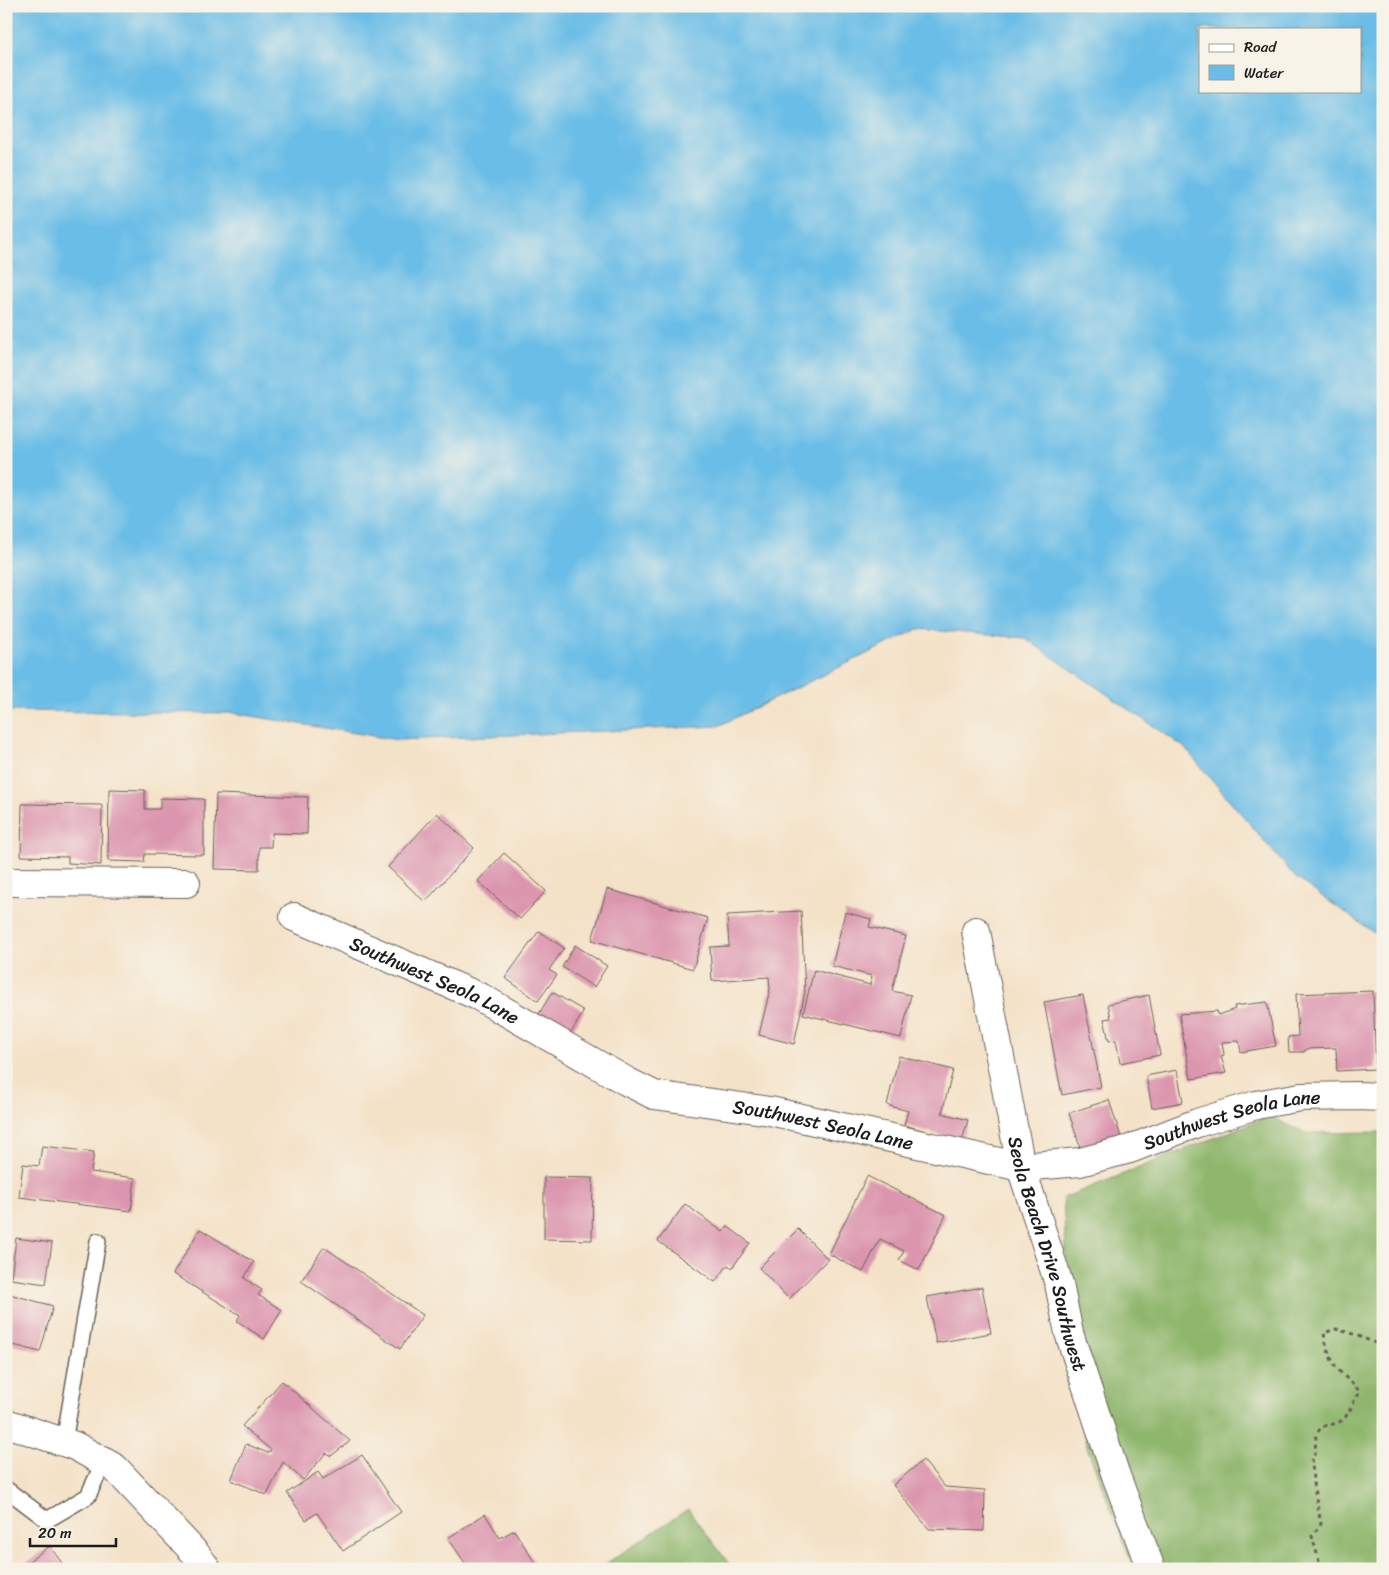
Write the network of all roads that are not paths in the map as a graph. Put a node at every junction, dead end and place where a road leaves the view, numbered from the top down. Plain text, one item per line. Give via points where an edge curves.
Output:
1 (6, 882) edge
2 (186, 883) dead end
3 (294, 917) dead end
4 (976, 931) dead end
5 (1383, 1097) edge
6 (1022, 1167) junction
7 (98, 1241) dead end
8 (6, 1423) edge
9 (64, 1442) junction
10 (104, 1461) junction
11 (6, 1490) edge
12 (207, 1569) edge
13 (1151, 1569) edge

1 - 2 street
3 - 6 street, Southwest Seola Lane via 480,997 654,1095 770,1111
4 - 6 street, Seola Beach Drive Southwest
5 - 6 street, Southwest Seola Lane via 1301,1097 1256,1105 1130,1149 1080,1162
6 - 13 street, Seola Beach Drive Southwest via 1059,1284 1070,1333 1115,1473
7 - 9 lane
8 - 9 street
9 - 10 street
10 - 11 lane via 88,1496 47,1520
10 - 12 street via 116,1468

